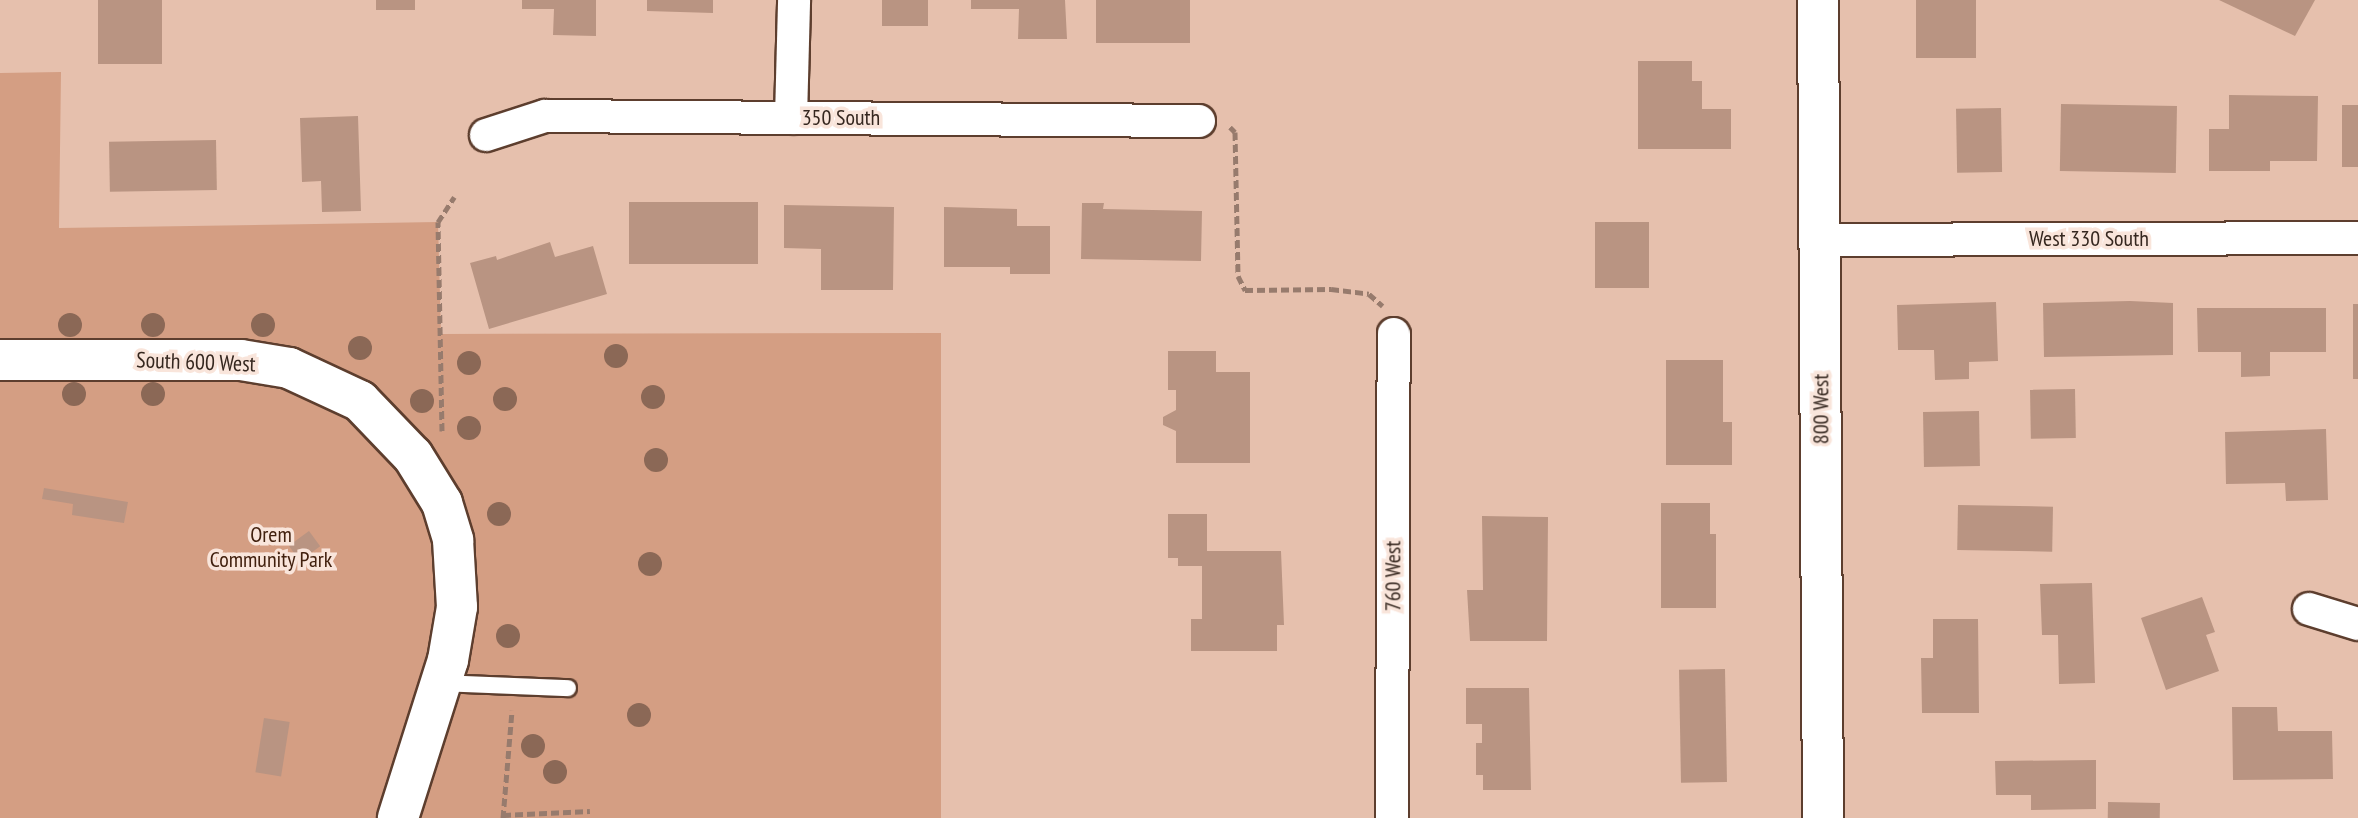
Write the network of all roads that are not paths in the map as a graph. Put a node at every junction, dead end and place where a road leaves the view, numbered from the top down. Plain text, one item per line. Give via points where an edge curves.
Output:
1 (794, 0) edge
2 (1818, 0) edge
3 (791, 118) junction
4 (1199, 121) road end
5 (486, 135) dead end
6 (2358, 238) edge
7 (1820, 240) junction
8 (1394, 334) road end
9 (0, 360) edge
10 (2309, 609) dead end
11 (2358, 624) edge
12 (440, 683) junction
13 (568, 688) dead end
14 (398, 818) edge
15 (1392, 818) edge
16 (1823, 818) edge

1 - 3 street
2 - 7 street, 800 West
3 - 4 street, 350 South
3 - 5 street, 350 South via 545,116
6 - 7 street, West 330 South
7 - 16 street, 800 West
8 - 15 street, 760 West
9 - 12 street, South 600 West via 241,360 289,368 360,401 431,481 453,540 457,607
10 - 11 street
12 - 13 lane
12 - 14 street, South 600 West

